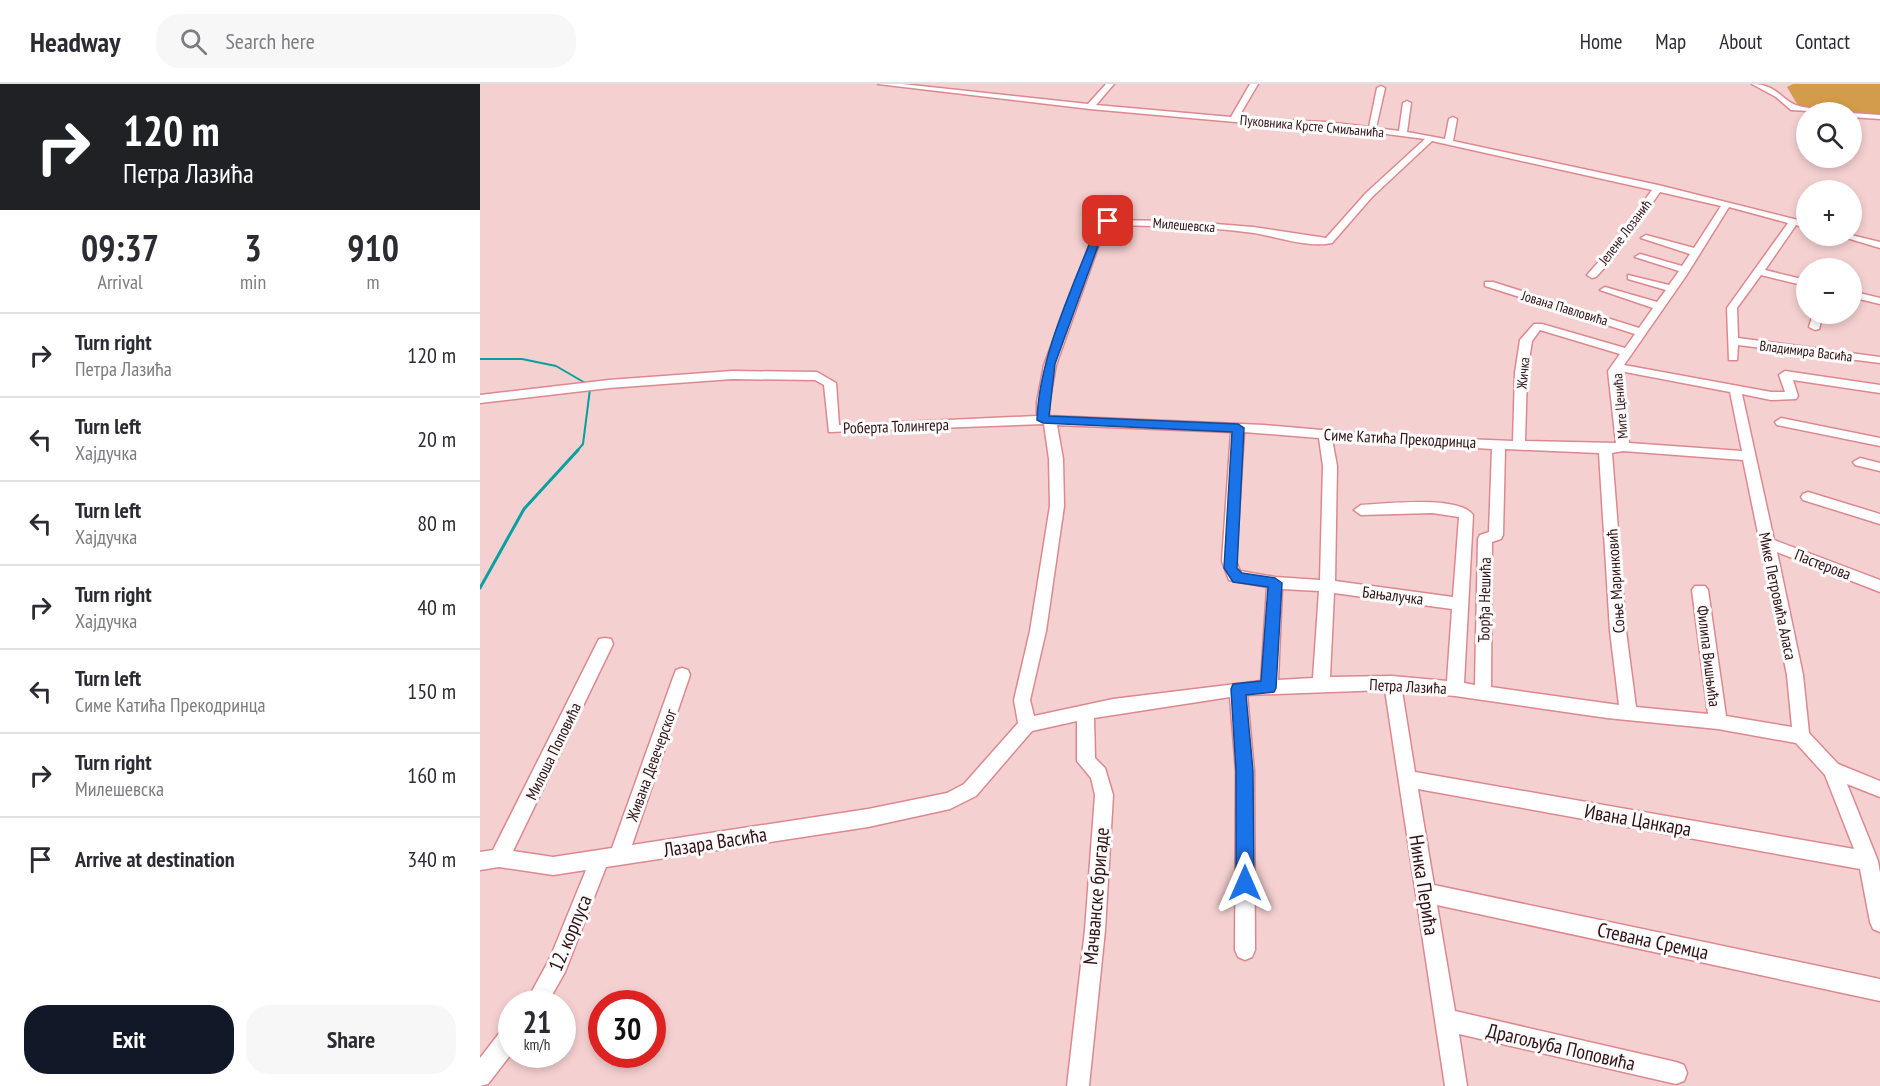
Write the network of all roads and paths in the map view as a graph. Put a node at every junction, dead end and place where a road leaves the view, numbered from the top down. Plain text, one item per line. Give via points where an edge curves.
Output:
1 (882, 84) edge
2 (1110, 84) edge
3 (1254, 84) edge
4 (1756, 84) edge
5 (1381, 88) dead end
6 (1407, 102) dead end
7 (1090, 107) junction
8 (1796, 108) edge
9 (1862, 116) edge
10 (1880, 117) edge
11 (1453, 119) dead end
12 (1233, 120) junction
13 (1372, 130) junction
14 (1403, 134) junction
15 (1434, 139) junction
16 (1449, 142) junction
17 (1658, 188) junction
18 (1727, 204) junction
19 (1794, 222) joint
20 (1646, 238) dead end
21 (1862, 240) edge
22 (1880, 245) edge
23 (1696, 252) junction
24 (1640, 257) dead end
25 (1685, 270) junction
26 (1757, 271) junction
27 (1592, 275) dead end
28 (1632, 276) dead end
29 (1796, 281) edge
30 (1489, 284) dead end
31 (1672, 289) junction
32 (1605, 290) dead end
33 (1862, 297) edge
34 (1880, 301) edge
35 (1659, 306) junction
36 (1816, 324) edge
37 (1815, 327) dead end
38 (1641, 332) junction
39 (1732, 341) junction
40 (1627, 352) junction
41 (1733, 358) dead end
42 (1880, 360) edge
43 (1617, 367) junction
44 (1880, 388) edge
45 (1735, 389) junction
46 (480, 399) edge
47 (1046, 420) junction
48 (1781, 422) dead end
49 (1238, 428) junction
50 (1325, 435) junction
51 (1880, 442) edge
52 (1498, 443) junction
53 (1519, 444) junction
54 (1623, 447) junction
55 (1605, 449) junction
56 (1750, 456) junction
57 (1860, 462) dead end
58 (1880, 467) edge
59 (1808, 497) dead end
60 (1361, 510) dead end
61 (1880, 519) edge
62 (1767, 543) junction
63 (1275, 583) junction
64 (1327, 585) junction
65 (1880, 586) edge
66 (1700, 590) dead end
67 (1460, 604) junction
68 (605, 644) dead end
69 (682, 675) dead end
70 (1392, 683) junction
71 (1321, 684) junction
72 (1269, 688) junction
73 (1455, 688) junction
74 (1238, 689) junction
75 (1483, 693) junction
76 (1085, 712) junction
77 (1628, 712) junction
78 (1718, 722) junction
79 (1027, 725) junction
80 (1801, 736) junction
81 (1832, 770) junction
82 (1408, 779) junction
83 (1880, 789) edge
84 (499, 858) junction
85 (609, 858) junction
86 (480, 861) edge
87 (1868, 861) junction
88 (1425, 893) junction
89 (1880, 922) edge
90 (1245, 950) dead end
91 (543, 990) edge
92 (1880, 990) edge
93 (1445, 1020) junction
94 (498, 1053) edge
95 (1676, 1073) dead end
96 (480, 1076) edge
97 (1078, 1086) edge
98 (1456, 1086) edge

1 - 7 street, Пуковника Крсте Смиљанића
2 - 7 street
3 - 12 street
4 - 8 street via 1772,90
5 - 13 street
6 - 14 street
7 - 12 street, Пуковника Крсте Смиљанића
9 - 10 street
11 - 16 street
12 - 13 street, Пуковника Крсте Смиљанића
13 - 14 street, Пуковника Крсте Смиљанића
14 - 15 street, Пуковника Крсте Смиљанића
15 - 16 street, Пуковника Крсте Смиљанића
15 - 47 street, Милешевска via 1368,196 1329,241 1253,230 1102,222 1050,364 1043,402
16 - 17 street, Пуковника Крсте Смиљанића
17 - 18 street, Пуковника Крсте Смиљанића
17 - 27 street, Јелене Лозанић
18 - 19 street, Пуковника Крсте Смиљанића
18 - 23 street, Мите Ценића
19 - 26 street
20 - 23 street
21 - 22 street
23 - 25 street, Мите Ценића
24 - 25 street
25 - 31 street, Мите Ценића
26 - 29 street
26 - 39 street via 1732,308
28 - 31 street
30 - 38 street, Јована Павловића
31 - 35 street, Мите Ценића
32 - 35 street
33 - 34 street
35 - 38 street, Мите Ценића
36 - 37 street
38 - 40 street, Мите Ценића
39 - 41 street
39 - 42 street, Владимира Васића
40 - 43 street, Мите Ценића
40 - 53 street, Жичка via 1538,326 1526,340
43 - 45 street
43 - 54 street, Мите Ценића via 1614,371
44 - 45 street via 1785,375 1792,396
45 - 56 street, Мике Петровића Аласа
46 - 47 street, Роберта Толингера via 732,375 817,376 830,383 833,429
47 - 49 street, Симе Катића Прекодринца
47 - 79 street via 1056,459 1057,506 1038,631 1022,700
48 - 51 street
49 - 50 street, Симе Катића Прекодринца
49 - 63 street, Бањалучка via 1231,568 1238,578
50 - 52 street, Симе Катића Прекодринца
50 - 64 street via 1330,466
52 - 53 street, Симе Катића Прекодринца
52 - 75 street, Ђорђа Нешића via 1497,535 1485,539
53 - 55 street, Симе Катића Прекодринца
54 - 55 street, Симе Катића Прекодринца
54 - 56 street, Симе Катића Прекодринца
55 - 77 street, Соње Маринковић
56 - 62 street, Мике Петровића Аласа
57 - 58 street
59 - 61 street
60 - 67 street via 1441,509 1466,515
62 - 65 street, Пастерова
62 - 80 street, Мике Петровића Аласа via 1796,675
63 - 64 street, Бањалучка
63 - 72 street
64 - 67 street, Бањалучка
64 - 71 street
66 - 78 street, Филипа Вишњића
67 - 73 street
68 - 84 street, Милоша Поповића
69 - 85 street, Живана Девечерског
70 - 71 street, Петра Лазића
70 - 73 street, Петра Лазића
70 - 82 street, Нинка Перића
71 - 72 street, Петра Лазића
72 - 74 street, Петра Лазића
73 - 75 street, Петра Лазића
74 - 76 street, Петра Лазића
74 - 90 street via 1245,771
75 - 77 street, Петра Лазића
76 - 79 street, Петра Лазића
76 - 97 street, Мачванске бригаде via 1086,761 1099,774 1104,795 1095,930
77 - 78 street, Петра Лазића
78 - 80 street, Петра Лазића
79 - 85 street, Лазара Васића via 970,790 950,801 868,818
80 - 81 street
81 - 83 street
81 - 87 street
82 - 87 street, Ивана Цанкара
82 - 88 street, Нинка Перића
84 - 85 street, Лазара Васића via 553,866
84 - 86 street, Лазара Васића
85 - 91 street, 12. корпуса
87 - 89 street
88 - 92 street, Стевана Сремца
88 - 93 street, Нинка Перића
93 - 95 street, Драгољуба Поповића
93 - 98 street, Нинка Перића
94 - 96 street

